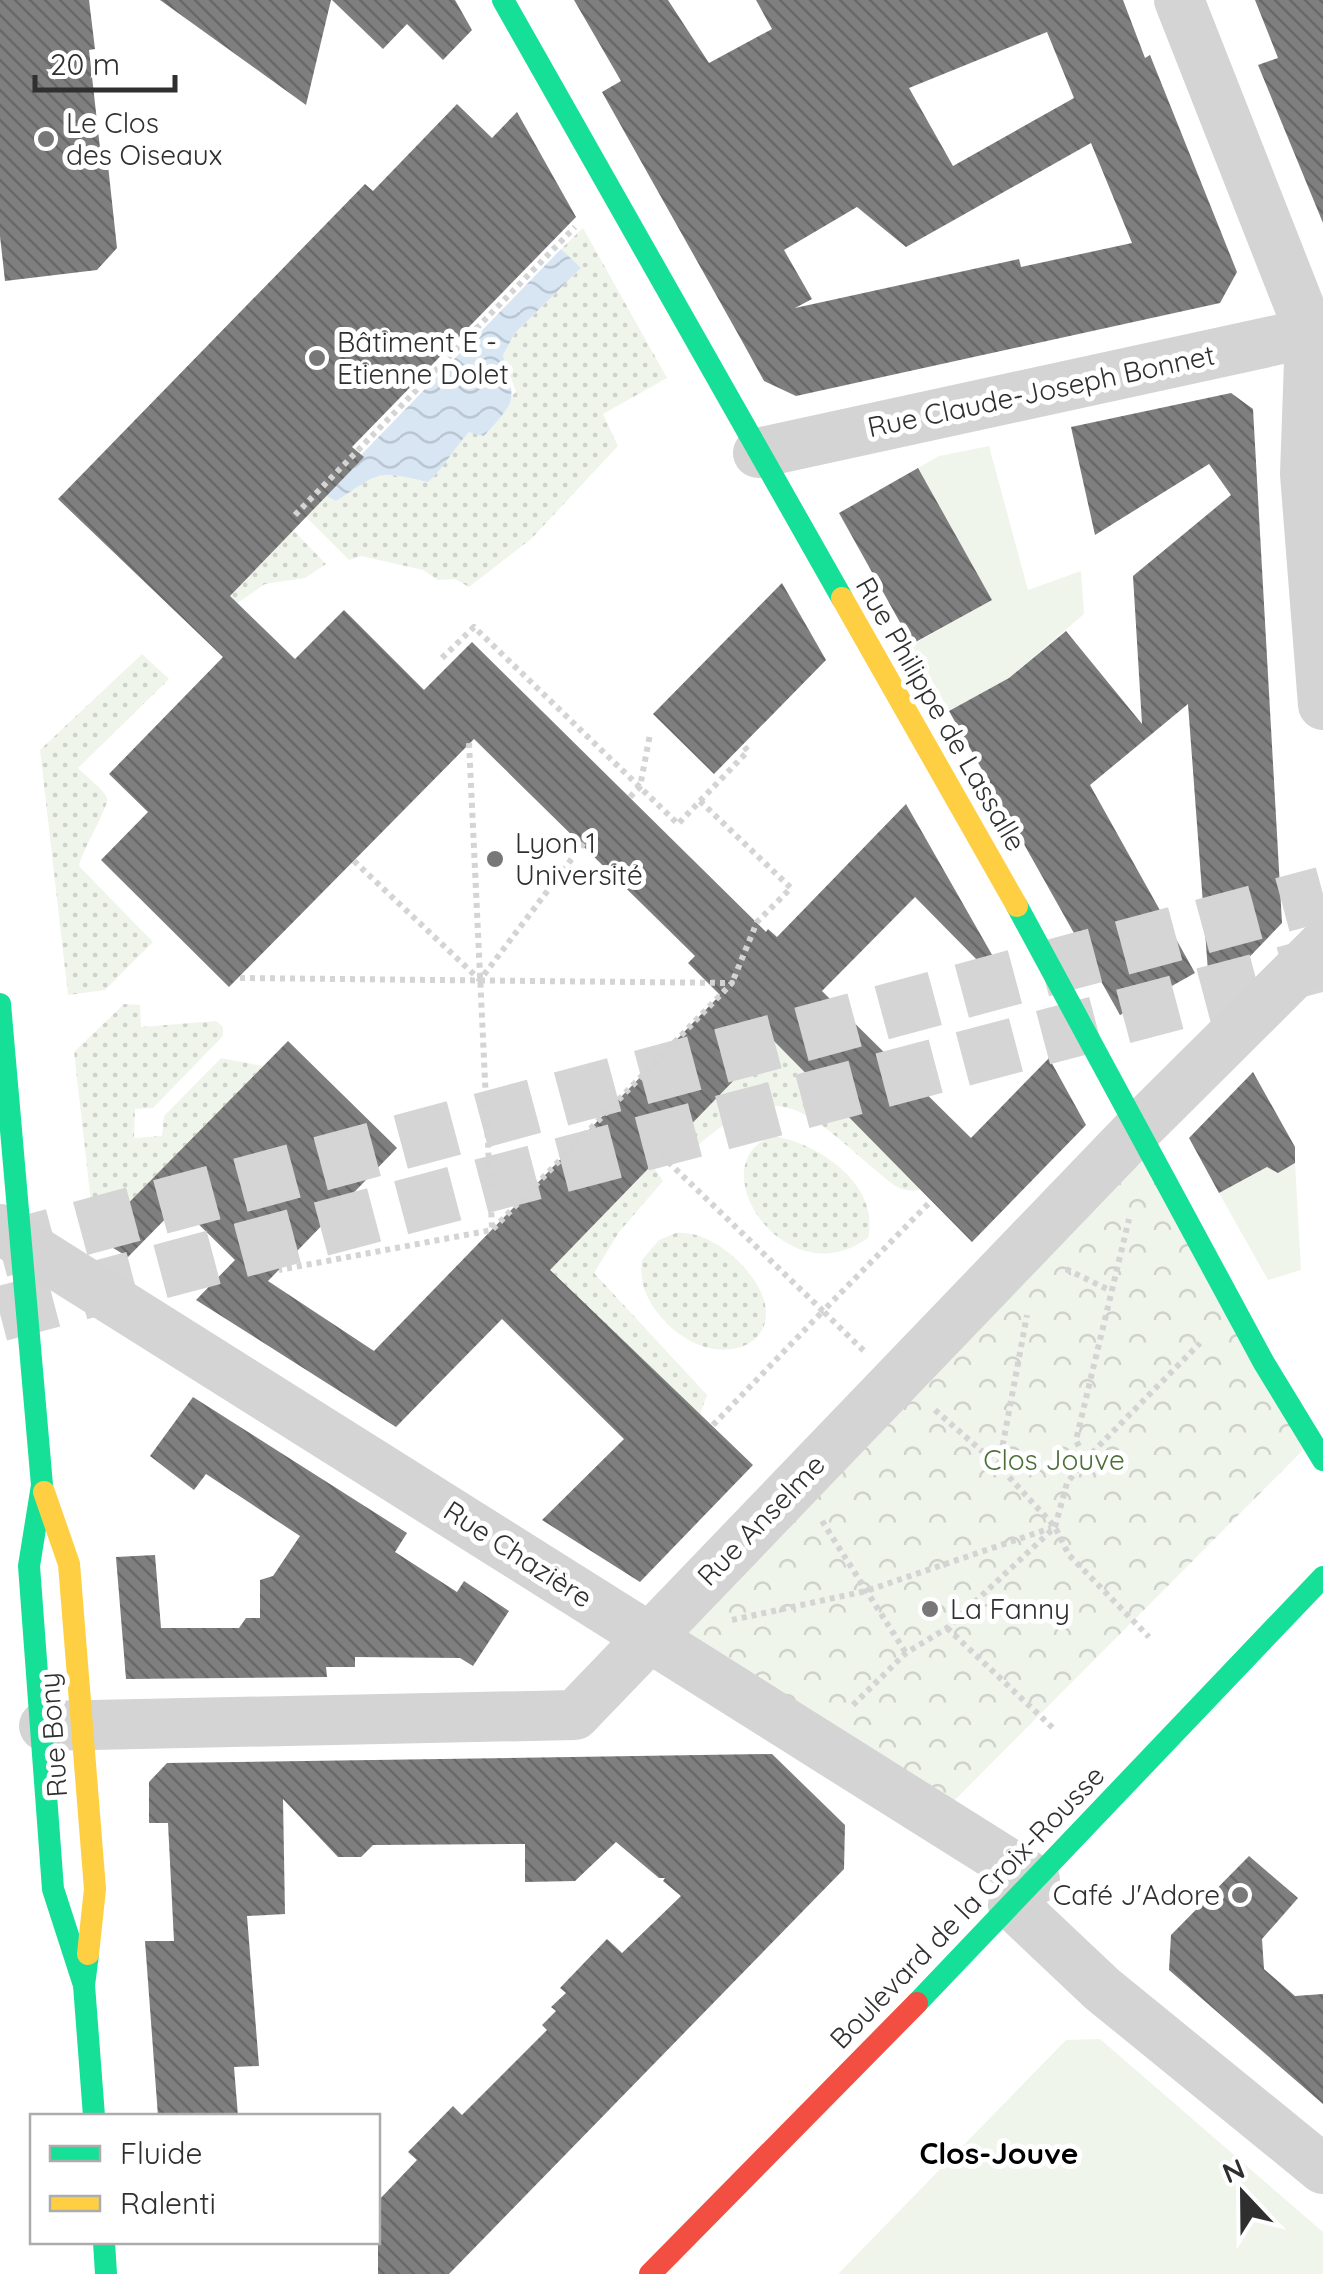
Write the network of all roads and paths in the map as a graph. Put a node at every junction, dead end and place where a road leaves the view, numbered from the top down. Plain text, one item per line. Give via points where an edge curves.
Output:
1 (503, 0) edge
2 (1179, 0) edge
3 (579, 223) dead end
4 (1317, 332) edge
5 (1315, 417) edge
6 (758, 453) junction
7 (296, 515) dead end
8 (442, 658) dead end
9 (1323, 706) edge
10 (650, 734) dead end
11 (469, 743) dead end
12 (743, 746) dead end
13 (640, 787) junction
14 (630, 797) dead end
15 (700, 801) junction
16 (586, 840) dead end
17 (354, 861) dead end
18 (1323, 945) edge
19 (240, 978) dead end
20 (480, 980) junction
21 (732, 983) junction
22 (0, 1004) edge
23 (1140, 1128) junction
24 (661, 1155) dead end
25 (930, 1202) dead end
26 (1130, 1218) dead end
27 (492, 1230) junction
28 (11, 1235) edge
29 (1027, 1244) junction
30 (279, 1270) dead end
31 (1109, 1290) junction
32 (823, 1312) junction
33 (1027, 1313) dead end
34 (1202, 1340) dead end
35 (899, 1378) junction
36 (713, 1425) dead end
37 (1318, 1440) edge
38 (1085, 1460) junction
39 (999, 1466) junction
40 (798, 1482) junction
41 (42, 1485) junction
42 (1055, 1527) junction
43 (1323, 1578) edge
44 (866, 1591) junction
45 (729, 1620) dead end
46 (947, 1628) junction
47 (647, 1636) junction
48 (1149, 1637) dead end
49 (906, 1653) junction
50 (853, 1705) dead end
51 (61, 1724) junction
52 (1054, 1729) dead end
53 (1024, 1892) junction
54 (84, 1985) junction
55 (94, 2114) edge
56 (1320, 2159) edge
57 (104, 2244) edge
58 (106, 2274) edge
59 (650, 2274) edge

1 - 6 street, Rue Philippe de Lassalle
2 - 4 street
3 - 7 path
4 - 5 street
4 - 6 street, Rue Claude-Joseph Bonnet
5 - 9 street via 1305,474
6 - 23 street, Rue Philippe de Lassalle
8 - 13 path via 474,628
10 - 13 path
11 - 20 path
12 - 15 path via 748,751
13 - 14 path
13 - 15 path via 678,824
15 - 21 path via 790,888 757,922
16 - 20 path
17 - 20 path
18 - 23 street, Rue Anselme
19 - 20 path
20 - 21 path
20 - 27 path
21 - 27 path
22 - 28 street, Rue Bony
23 - 29 street, Rue Anselme
23 - 37 street, Rue Philippe de Lassalle via 1264,1363
24 - 32 path
25 - 32 path
26 - 31 path
27 - 30 path
28 - 41 street, Rue Bony
28 - 47 street, Rue Chazière
29 - 31 path via 1038,1256
29 - 35 street, Rue Anselme
31 - 38 path via 1076,1440
32 - 35 path
32 - 36 path
33 - 39 path
34 - 38 path
35 - 39 path
35 - 40 street, Rue Anselme
38 - 42 path via 1067,1482
39 - 42 path
40 - 44 path
40 - 47 street, Rue Anselme
41 - 51 street, Rue Bony via 68,1564
41 - 51 street, Rue Bony via 28,1566
42 - 44 path
42 - 46 path
42 - 48 path via 1068,1555
43 - 53 street, Boulevard de la Croix-Rousse
44 - 45 path
44 - 49 path
46 - 49 path
46 - 52 path
47 - 51 street, Rue Anselme via 575,1716
47 - 53 street, Rue Chazière
49 - 50 path
51 - 54 street, Rue Bony via 95,1889
51 - 54 street, Rue Bony via 53,1889
53 - 56 street, Rue Chazière via 1102,1990
53 - 59 street, Boulevard de la Croix-Rousse
54 - 55 street, Rue Bony
57 - 58 street

